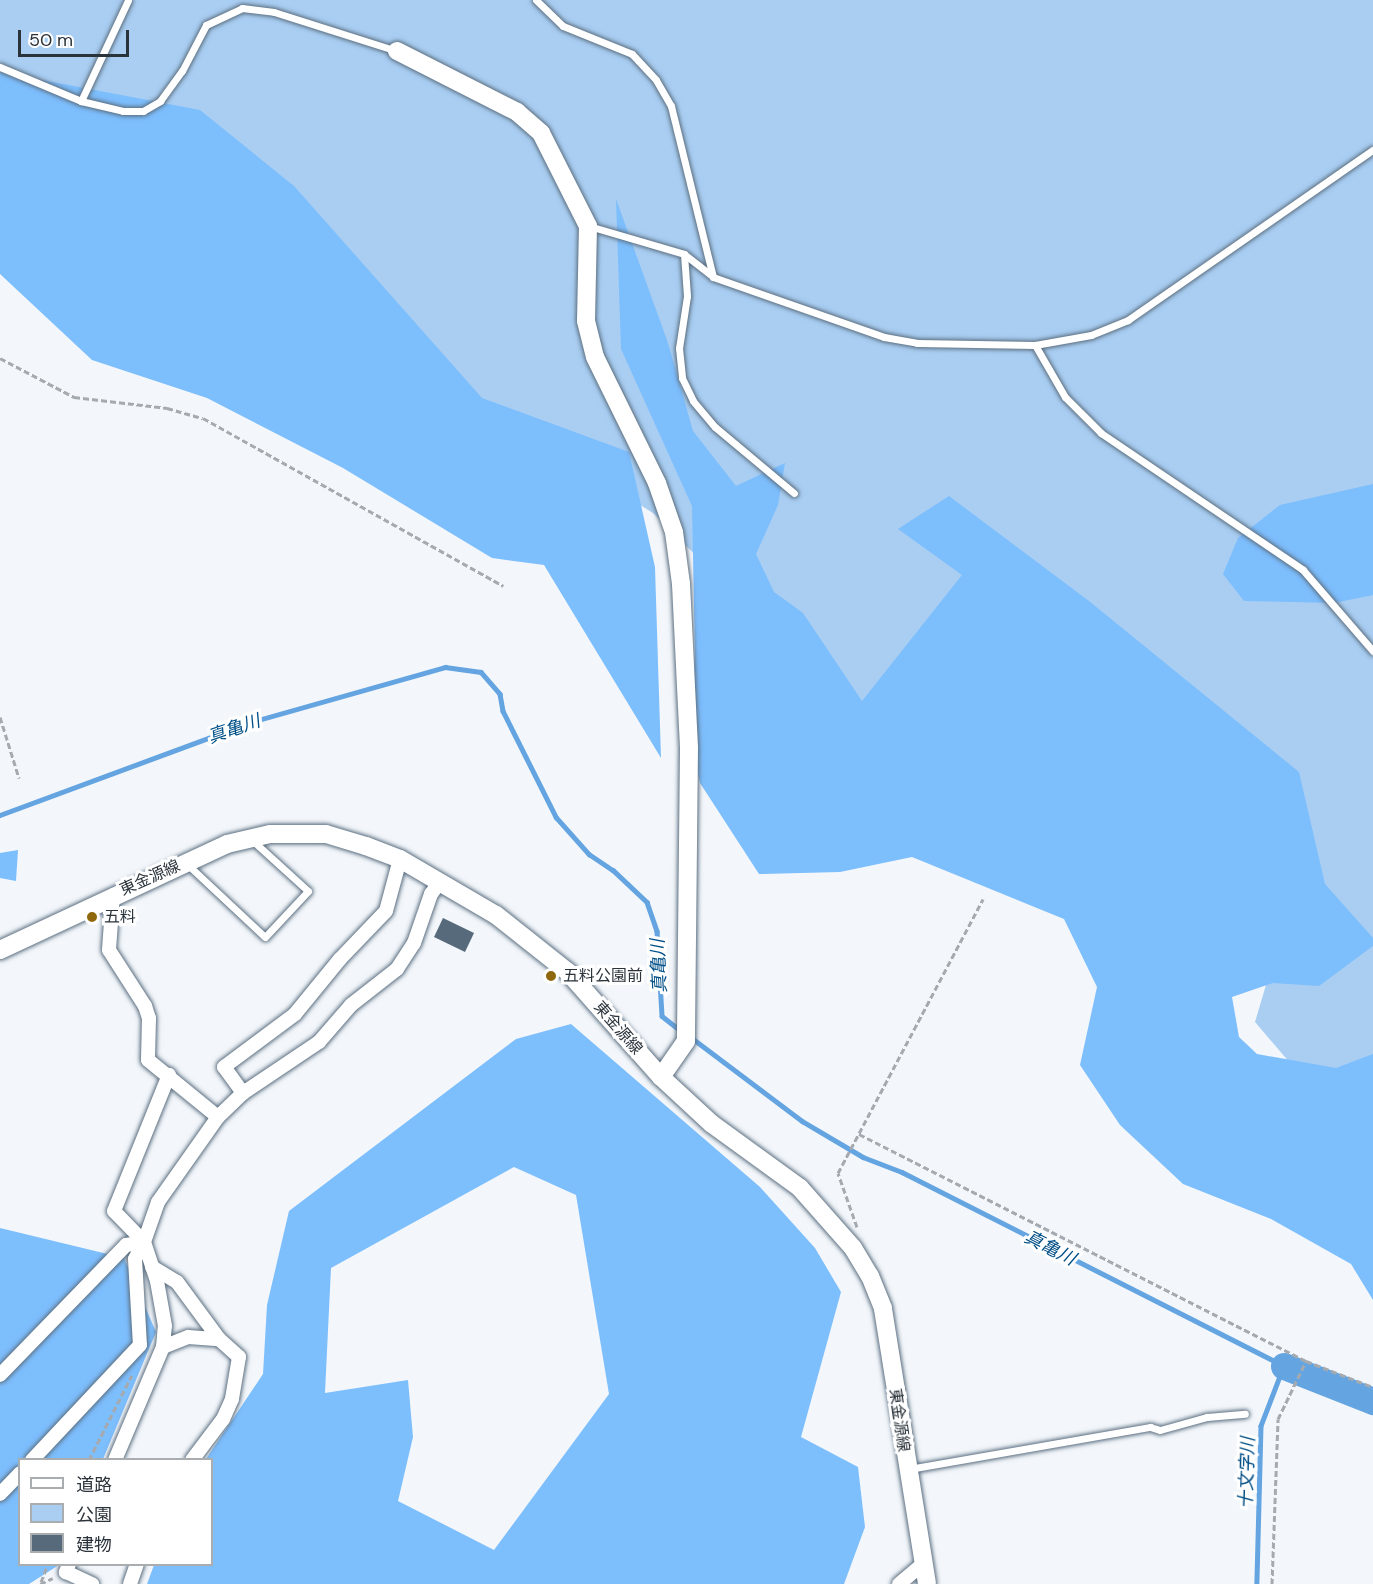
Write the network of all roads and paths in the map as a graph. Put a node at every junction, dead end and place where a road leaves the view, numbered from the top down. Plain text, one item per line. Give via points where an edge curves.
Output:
1 (128, 0) edge
2 (536, 0) edge
3 (397, 51) joint
4 (0, 67) edge
5 (81, 102) junction
6 (1373, 150) edge
7 (588, 226) junction
8 (684, 254) junction
9 (713, 278) junction
10 (1035, 345) junction
11 (0, 358) edge
12 (794, 493) dead end
13 (503, 586) dead end
14 (1373, 651) edge
15 (0, 717) edge
16 (19, 778) dead end
17 (250, 838) junction
18 (400, 859) junction
19 (186, 863) junction
20 (440, 882) junction
21 (113, 895) junction
22 (983, 899) dead end
23 (0, 950) edge
24 (169, 1076) junction
25 (661, 1077) junction
26 (243, 1093) junction
27 (218, 1117) junction
28 (859, 1134) junction
29 (144, 1242) junction
30 (853, 1248) junction
31 (152, 1267) junction
32 (219, 1339) junction
33 (163, 1347) junction
34 (1306, 1360) junction
35 (133, 1374) dead end
36 (0, 1375) edge
37 (1373, 1388) edge
38 (1245, 1414) dead end
39 (34, 1458) edge
40 (90, 1458) edge
41 (116, 1458) edge
42 (194, 1458) edge
43 (906, 1470) junction
44 (18, 1475) edge
45 (0, 1494) edge
46 (923, 1564) junction
47 (47, 1566) edge
48 (68, 1566) edge
49 (136, 1566) edge
50 (41, 1583) edge
51 (92, 1584) edge
52 (130, 1584) edge
53 (899, 1584) edge
54 (927, 1584) edge
55 (1272, 1584) edge

1 - 5 lane
2 - 9 lane via 563,26 632,54 656,80 671,106
3 - 5 lane via 274,12 242,8 206,25 182,71 160,101 142,111
3 - 7 main road via 530,120 571,187
4 - 5 lane
6 - 10 lane via 1128,320 1091,335
7 - 8 lane
7 - 25 main road via 589,338 666,506 681,584 689,748 686,1041
8 - 9 lane
8 - 12 lane via 687,296 679,348 682,378 693,401 715,427
9 - 10 lane via 884,337 917,343
10 - 14 lane via 1065,397 1101,433 1303,570
11 - 13 path via 74,397 167,408 203,418
15 - 16 path
17 - 18 main road, 東金源線 via 326,834
17 - 19 main road, 東金源線
17 - 19 lane via 308,891 265,937
18 - 20 main road, 東金源線
18 - 26 street via 386,911 295,1014 224,1067
19 - 21 main road, 東金源線
20 - 25 main road, 東金源線 via 547,952
20 - 26 street via 431,894 414,943 397,969 351,1005 319,1042
21 - 23 main road, 東金源線
21 - 24 street via 109,950 145,1006 149,1018 148,1060
22 - 28 path
24 - 27 street
24 - 29 street via 114,1211
25 - 30 main road, 東金源線 via 712,1124 800,1188
26 - 27 street
27 - 29 street via 158,1202
28 - 30 path via 838,1173 843,1196 855,1214 858,1239
28 - 34 path
29 - 31 street
29 - 36 street via 126,1245
29 - 39 street via 135,1260 140,1345
30 - 43 main road, 東金源線 via 883,1309
31 - 32 street via 177,1282
31 - 33 street via 165,1326
32 - 33 street via 188,1337
32 - 42 street via 239,1357 232,1399 223,1419
33 - 41 street
34 - 37 path
34 - 55 path via 1278,1419
35 - 40 path
38 - 43 lane via 1207,1417 1160,1430 1150,1427
43 - 46 main road, 東金源線
44 - 45 street
46 - 53 street
46 - 54 main road, 東金源線
47 - 50 path
48 - 51 street via 66,1572
49 - 52 street

